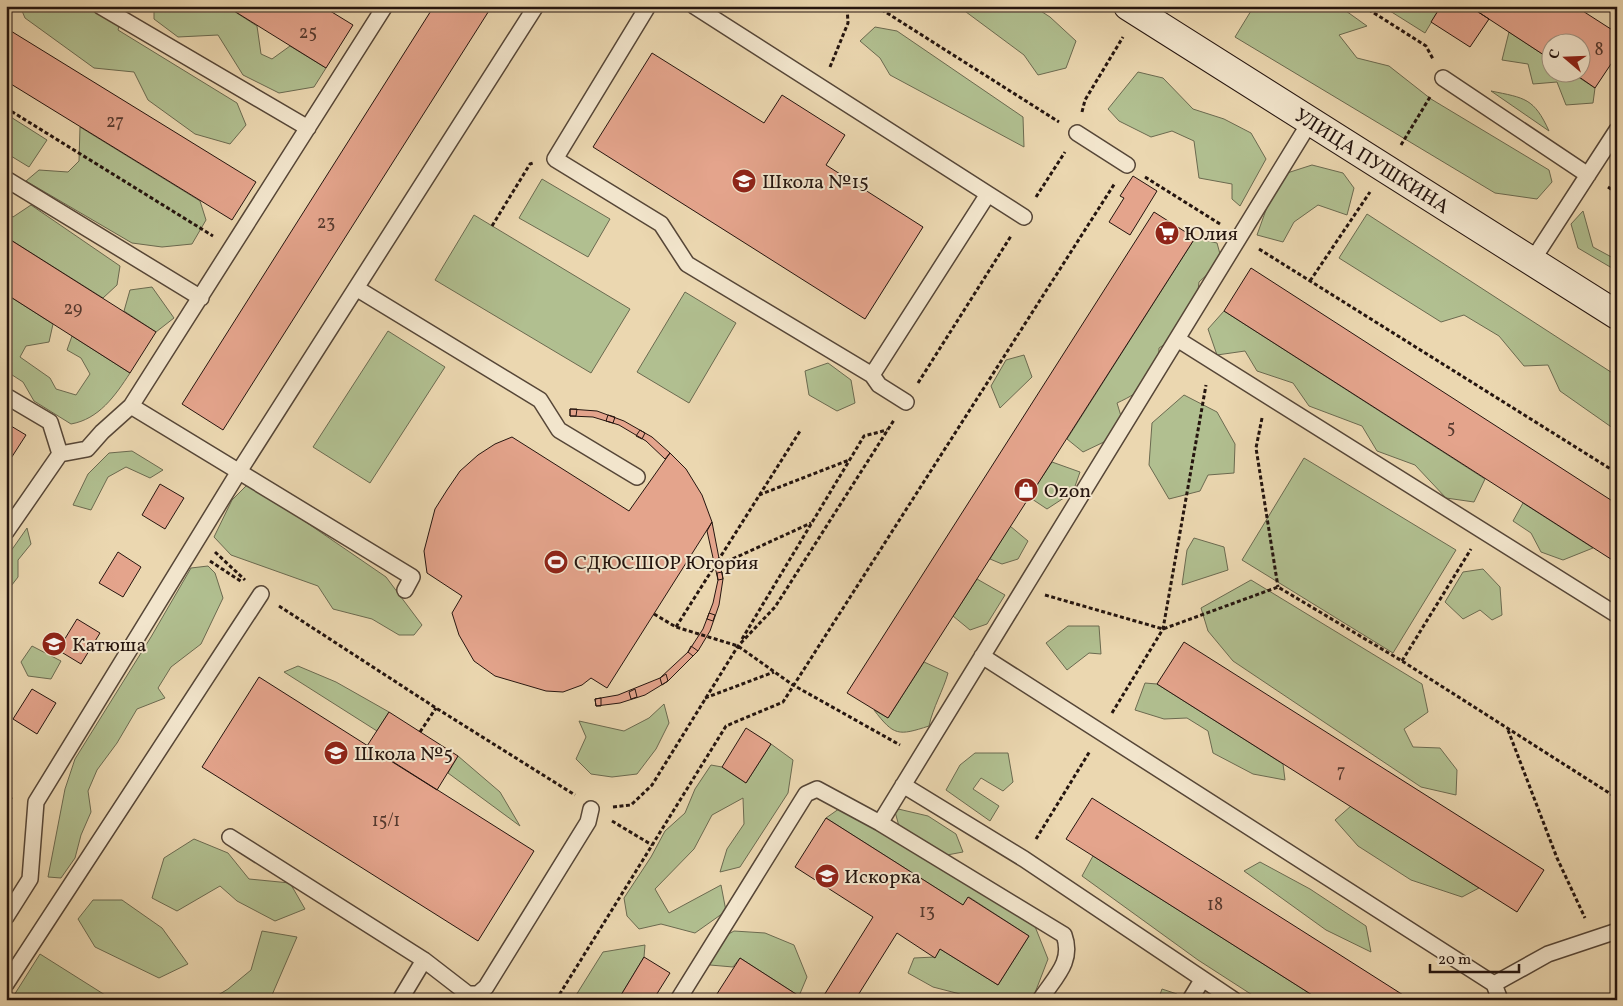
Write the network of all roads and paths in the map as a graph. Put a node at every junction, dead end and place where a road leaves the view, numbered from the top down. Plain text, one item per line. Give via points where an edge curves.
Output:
1 (100, 6) edge
2 (385, 6) edge
3 (536, 6) edge
4 (648, 6) edge
5 (694, 6) edge
6 (846, 6) edge
7 (876, 6) edge
8 (1363, 6) edge
9 (1133, 10) edge
10 (1443, 78) joint
11 (822, 88) junction
12 (6, 108) edge
13 (1310, 122) junction
14 (308, 128) junction
15 (1617, 130) edge
16 (1077, 133) junction
17 (555, 159) junction
18 (1127, 165) junction
19 (1588, 175) junction
20 (6, 179) edge
21 (988, 194) junction
22 (1024, 217) junction
23 (492, 226) dead end
24 (1240, 236) junction
25 (233, 248) junction
26 (1532, 262) junction
27 (356, 288) junction
28 (201, 298) junction
29 (1617, 315) edge
30 (1176, 339) junction
31 (1210, 360) junction
32 (872, 375) junction
33 (6, 396) edge
34 (1266, 396) junction
35 (906, 402) junction
36 (132, 406) junction
37 (888, 430) junction
38 (800, 431) dead end
39 (60, 454) junction
40 (849, 459) junction
41 (238, 473) junction
42 (1617, 473) edge
43 (637, 477) dead end
44 (759, 495) junction
45 (812, 522) junction
46 (1482, 531) junction
47 (6, 532) edge
48 (195, 545) junction
49 (714, 567) junction
50 (1278, 587) junction
51 (1024, 588) junction
52 (405, 590) dead end
53 (261, 594) junction
54 (654, 614) dead end
55 (1617, 615) edge
56 (676, 627) junction
57 (1164, 629) junction
58 (738, 646) junction
59 (982, 656) junction
60 (1402, 661) junction
61 (774, 672) junction
62 (793, 685) junction
63 (705, 698) junction
64 (436, 708) junction
65 (1508, 729) junction
66 (420, 732) dead end
67 (1101, 732) junction
68 (920, 757) junction
69 (903, 785) junction
70 (1617, 798) edge
71 (591, 809) junction
72 (880, 823) junction
73 (230, 837) dead end
74 (652, 845) junction
75 (1024, 859) junction
76 (6, 917) edge
77 (1617, 931) edge
78 (1594, 938) junction
79 (424, 960) junction
80 (1202, 980) junction
81 (6, 984) edge
82 (1494, 984) junction
83 (400, 1000) edge
84 (556, 1000) edge
85 (678, 1000) edge
86 (1040, 1000) edge
87 (1190, 1000) edge
88 (1234, 1000) edge
89 (1500, 1000) edge

1 - 14 lane
2 - 14 lane
3 - 27 lane
4 - 17 lane
5 - 11 lane
6 - 11 path via 848,23
7 - 16 path
8 - 10 path via 1426,46
9 - 13 street, УЛИЦА ПУШКИНА
9 - 16 path via 1085,100
10 - 19 lane
11 - 21 lane
12 - 25 path
13 - 24 lane
13 - 26 street, УЛИЦА ПУШКИНА
14 - 25 lane
15 - 19 lane
16 - 18 lane
16 - 22 path
17 - 23 path via 530,164
17 - 32 lane via 661,224 687,264
18 - 24 path
18 - 62 path
19 - 26 lane
20 - 28 lane
21 - 22 lane
21 - 32 lane
22 - 35 path
24 - 30 lane
24 - 42 path
25 - 28 lane
26 - 29 street, УЛИЦА ПУШКИНА
27 - 41 lane
27 - 43 lane via 540,400 559,430
28 - 36 lane
30 - 31 lane
30 - 51 lane
31 - 34 lane
31 - 57 path
32 - 35 lane via 879,385
33 - 39 lane via 50,422
34 - 46 lane
34 - 50 path via 1256,448
35 - 37 path
36 - 39 lane via 87,449
36 - 41 lane
37 - 40 path via 864,436
37 - 58 path via 775,607
38 - 44 path
39 - 47 lane
40 - 44 path
40 - 45 path
41 - 48 lane
41 - 52 lane via 412,577
44 - 49 path
45 - 49 path
45 - 58 path
46 - 55 lane
46 - 60 path
48 - 53 path
48 - 53 path via 217,553
48 - 76 lane via 36,802 30,879
49 - 56 path
50 - 57 path
50 - 60 path
51 - 57 path
51 - 59 lane
53 - 64 path
53 - 81 lane
54 - 56 path
56 - 58 path
57 - 67 path
58 - 61 path
58 - 63 path
59 - 67 lane
59 - 68 lane
60 - 65 path
61 - 62 path
61 - 63 path
62 - 68 path
62 - 74 path via 783,702 726,726
63 - 71 path via 652,785 631,805
64 - 66 path
64 - 71 path via 583,800
65 - 70 path
65 - 78 path via 1557,858
67 - 75 path
67 - 82 lane
68 - 69 lane
69 - 72 lane
69 - 75 lane
71 - 74 path
71 - 79 lane via 588,822 486,987 478,994 468,994
72 - 85 lane via 827,792 817,789 806,794
72 - 86 lane via 1064,935 1068,947 1066,960
73 - 79 lane
74 - 84 path
75 - 80 lane
77 - 78 lane
78 - 82 lane via 1548,954
79 - 83 lane
80 - 87 lane
80 - 88 lane
82 - 89 lane

